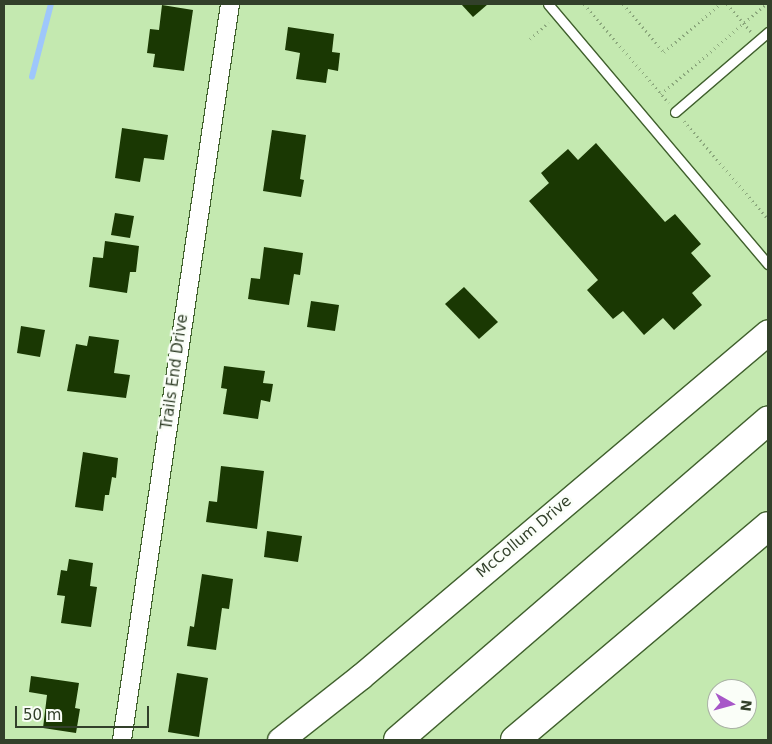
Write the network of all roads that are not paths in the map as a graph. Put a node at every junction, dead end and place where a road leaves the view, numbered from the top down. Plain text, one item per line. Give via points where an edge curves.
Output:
1 (230, 4) edge
2 (548, 4) edge
3 (768, 32) edge
4 (674, 112) dead end
5 (768, 264) edge
6 (768, 332) edge
7 (768, 421) edge
8 (768, 526) edge
9 (122, 740) edge
10 (280, 740) edge
11 (398, 740) edge
12 (515, 740) edge

1 - 9 street, Trails End Drive
2 - 5 lane
3 - 4 lane
6 - 10 street, McCollum Drive via 360,677
7 - 11 highway
8 - 12 highway

